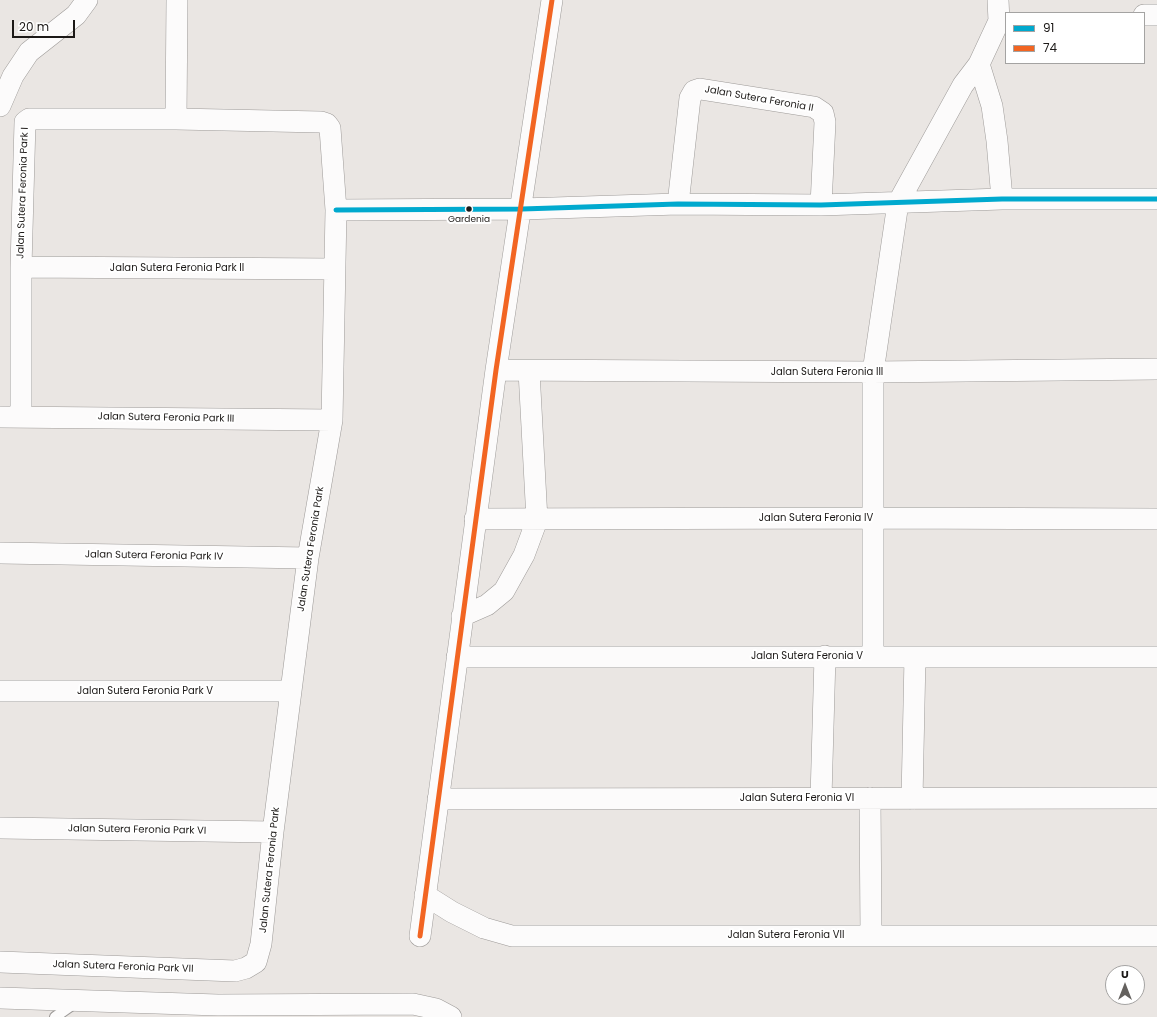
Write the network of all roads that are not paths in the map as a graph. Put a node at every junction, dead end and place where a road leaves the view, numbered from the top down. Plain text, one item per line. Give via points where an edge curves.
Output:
1 (87, 0) edge
2 (177, 0) edge
3 (552, 0) edge
4 (998, 0) edge
5 (1145, 15) edge
6 (1157, 15) edge
7 (1002, 21) edge
8 (979, 64) junction
9 (0, 106) edge
10 (176, 119) junction
11 (327, 124) joint
12 (1157, 198) edge
13 (1002, 199) junction
14 (898, 203) junction
15 (678, 204) junction
16 (821, 205) junction
17 (522, 209) junction
18 (336, 210) junction
19 (21, 267) junction
20 (334, 269) junction
21 (1157, 369) edge
22 (496, 370) junction
23 (529, 371) junction
24 (873, 372) junction
25 (21, 416) junction
26 (0, 417) edge
27 (332, 420) junction
28 (874, 518) junction
29 (475, 519) junction
30 (1157, 519) edge
31 (537, 520) junction
32 (0, 553) edge
33 (308, 558) junction
34 (462, 616) junction
35 (825, 656) junction
36 (872, 656) junction
37 (915, 656) junction
38 (1157, 656) edge
39 (457, 657) junction
40 (0, 690) edge
41 (290, 691) junction
42 (821, 798) junction
43 (870, 798) junction
44 (1157, 798) edge
45 (438, 799) junction
46 (912, 799) junction
47 (0, 828) edge
48 (273, 832) junction
49 (425, 895) junction
50 (872, 935) junction
51 (420, 936) dead end
52 (1157, 936) edge
53 (0, 962) edge
54 (246, 968) joint
55 (0, 998) edge
56 (79, 1001) junction
57 (218, 1011) edge
58 (55, 1017) edge
59 (451, 1017) edge

1 - 9 street via 76,15 29,52 13,76
2 - 10 street
3 - 17 street
4 - 7 street
5 - 6 street
7 - 8 street
8 - 13 street via 992,106
8 - 14 street via 963,85
10 - 11 street, Jalan Sutera Feronia Park I
10 - 19 street, Jalan Sutera Feronia Park I via 29,119 25,122
11 - 18 street, Jalan Sutera Feronia Park via 330,128
12 - 13 street
13 - 14 street
14 - 16 street
14 - 24 street
15 - 16 street
15 - 16 street, Jalan Sutera Feronia II via 690,98 694,91 700,89 814,107 823,113 825,122
15 - 17 street
17 - 18 street
17 - 22 street
18 - 20 street, Jalan Sutera Feronia Park
19 - 20 street, Jalan Sutera Feronia Park II
19 - 25 street, Jalan Sutera Feronia Park I
20 - 27 street, Jalan Sutera Feronia Park
21 - 24 street, Jalan Sutera Feronia III
22 - 23 street, Jalan Sutera Feronia III
22 - 29 street
23 - 24 street, Jalan Sutera Feronia III
23 - 31 street
24 - 28 street
25 - 26 street, Jalan Sutera Feronia Park III
25 - 27 street, Jalan Sutera Feronia Park III
27 - 33 street, Jalan Sutera Feronia Park
28 - 30 street, Jalan Sutera Feronia IV
28 - 31 street, Jalan Sutera Feronia IV
28 - 36 street
29 - 31 street, Jalan Sutera Feronia IV
29 - 34 street
31 - 34 street via 524,555 504,591 487,605
32 - 33 street, Jalan Sutera Feronia Park IV
33 - 41 street, Jalan Sutera Feronia Park
34 - 39 street
35 - 36 street, Jalan Sutera Feronia V
35 - 39 street, Jalan Sutera Feronia V
35 - 42 street
36 - 37 street, Jalan Sutera Feronia V
37 - 38 street, Jalan Sutera Feronia V
37 - 46 street
39 - 45 street
40 - 41 street, Jalan Sutera Feronia Park V
41 - 48 street, Jalan Sutera Feronia Park
42 - 43 street, Jalan Sutera Feronia VI
42 - 45 street, Jalan Sutera Feronia VI
43 - 46 street, Jalan Sutera Feronia VI
43 - 50 street
44 - 46 street, Jalan Sutera Feronia VI
45 - 49 street
47 - 48 street, Jalan Sutera Feronia Park VI
48 - 54 street, Jalan Sutera Feronia Park via 261,944 256,962
49 - 50 street, Jalan Sutera Feronia VII via 484,928 512,936
49 - 51 street
50 - 52 street, Jalan Sutera Feronia VII
53 - 54 street, Jalan Sutera Feronia Park VII via 236,971
55 - 56 street
56 - 57 street
56 - 58 lane
57 - 59 street via 413,1004 436,1009

